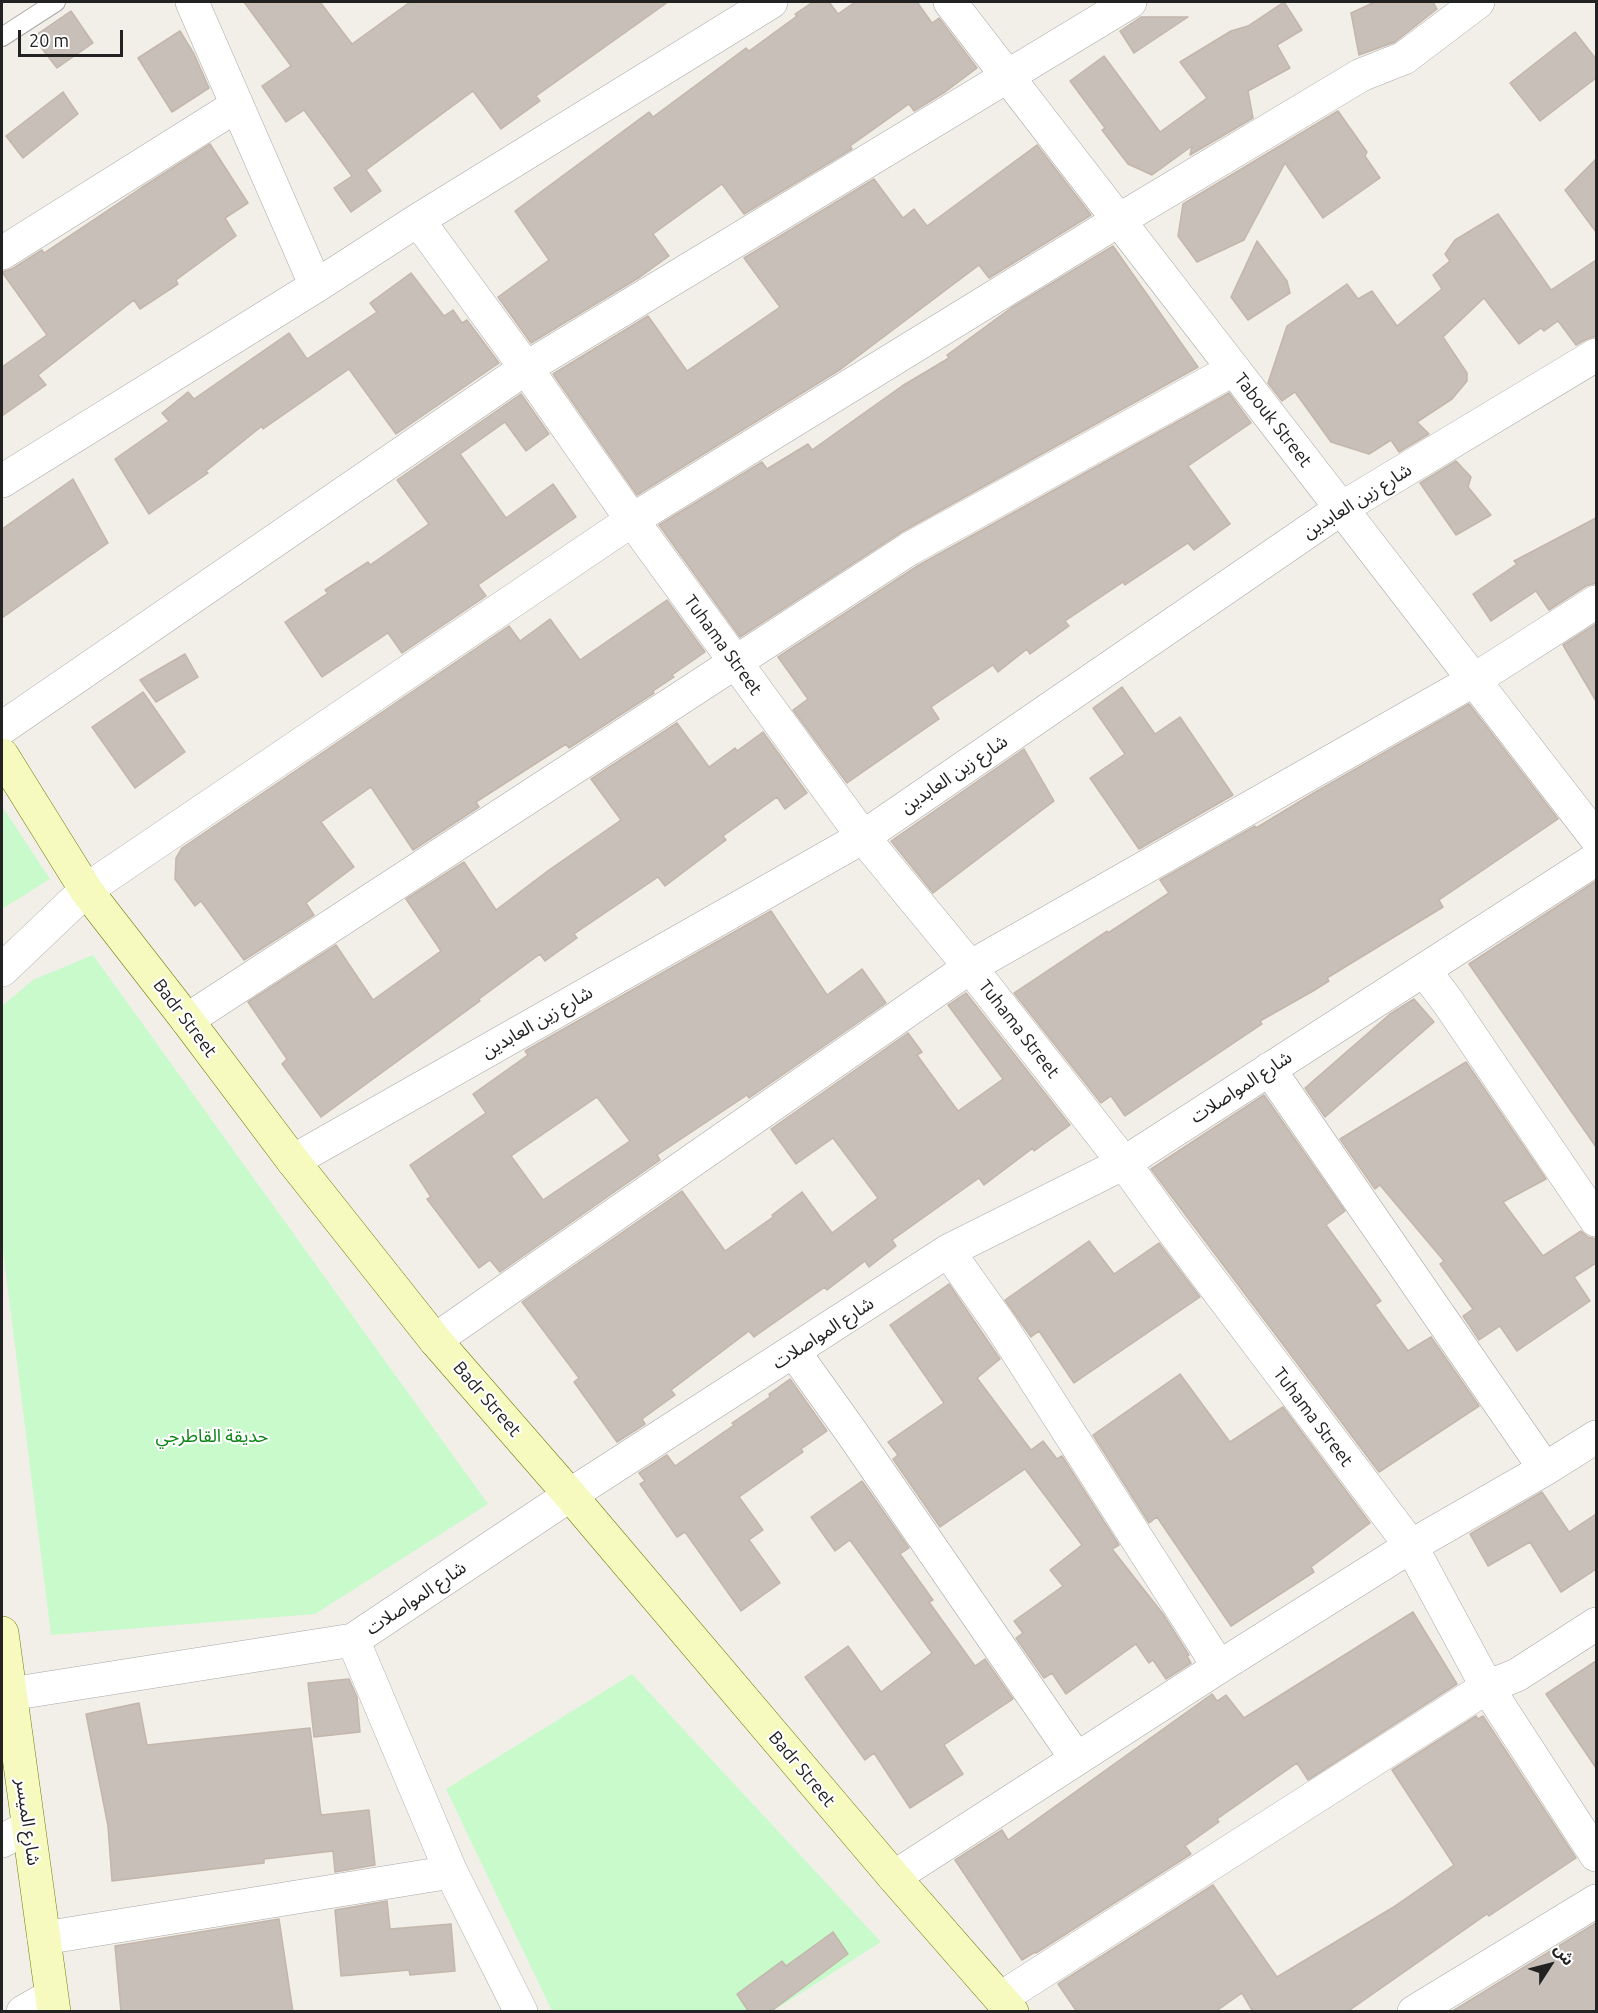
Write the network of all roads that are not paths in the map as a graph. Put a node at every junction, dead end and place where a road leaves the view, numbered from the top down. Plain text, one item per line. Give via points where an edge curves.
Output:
1 (56, 2) edge
2 (192, 2) edge
3 (771, 2) edge
4 (950, 2) edge
5 (1130, 2) edge
6 (1479, 2) edge
7 (2, 37) edge
8 (1009, 77) junction
9 (236, 106) junction
10 (418, 220) junction
11 (1119, 220) junction
12 (2, 253) edge
13 (316, 286) junction
14 (1596, 355) edge
15 (526, 368) junction
16 (1234, 369) junction
17 (2, 481) edge
18 (1342, 508) junction
19 (632, 520) junction
20 (1596, 602) edge
21 (736, 662) junction
22 (1474, 680) junction
23 (2, 728) edge
24 (2, 755) edge
25 (863, 837) junction
26 (1596, 838) edge
27 (1596, 859) edge
28 (86, 890) junction
29 (970, 967) junction
30 (2, 970) edge
31 (1424, 970) junction
32 (187, 1020) junction
33 (1269, 1069) junction
34 (293, 1161) junction
35 (1124, 1163) junction
36 (1596, 1220) edge
37 (948, 1251) junction
38 (435, 1340) junction
39 (794, 1352) junction
40 (1596, 1437) edge
41 (1545, 1469) junction
42 (570, 1495) junction
43 (1411, 1546) junction
44 (1596, 1624) edge
45 (2, 1633) edge
46 (354, 1640) junction
47 (1219, 1666) junction
48 (1487, 1687) junction
49 (10, 1694) junction
50 (1076, 1758) junction
51 (15, 1834) edge
52 (1596, 1855) edge
53 (451, 1872) junction
54 (894, 1877) junction
55 (1596, 1901) edge
56 (44, 1938) junction
57 (1006, 2005) edge
58 (43, 2006) edge
59 (521, 2012) edge
60 (1414, 2012) edge

1 - 7 lane
2 - 9 street
3 - 10 street
4 - 8 street, Tabouk Street
5 - 8 street
6 - 11 street via 1404,58 1361,75
8 - 11 street, Tabouk Street
8 - 15 street
9 - 12 street
9 - 13 street
10 - 13 street
10 - 15 street, Tuhama Street
11 - 16 street, Tabouk Street
11 - 19 street
13 - 17 street
14 - 18 street, شارع زين العابدين
15 - 19 street, Tuhama Street
15 - 23 street
16 - 18 street, Tabouk Street
16 - 21 street via 909,549
18 - 22 street, Tabouk Street
18 - 25 street, شارع زين العابدين
19 - 21 street, Tuhama Street
19 - 28 street
20 - 22 street
21 - 25 street, Tuhama Street
21 - 32 street
22 - 26 street, Tabouk Street
22 - 29 street
24 - 28 main road, Badr Street
25 - 29 street, Tuhama Street
25 - 34 street, شارع زين العابدين
27 - 31 street, شارع المواصلات
28 - 30 street
28 - 32 main road, Badr Street
29 - 35 street, Tuhama Street
29 - 38 street
31 - 33 street, شارع المواصلات
31 - 36 street
32 - 34 main road, Badr Street
33 - 35 street, شارع المواصلات
33 - 41 street
34 - 38 main road, Badr Street
35 - 37 street, شارع المواصلات
35 - 43 street, Tuhama Street
37 - 39 street, شارع المواصلات
37 - 47 street via 1001,1326
38 - 42 main road, Badr Street
39 - 42 street, شارع المواصلات
39 - 50 street
40 - 41 street
41 - 43 street
42 - 46 street, شارع المواصلات
42 - 54 main road, Badr Street
43 - 47 street
43 - 48 street, Tuhama Street
44 - 48 street via 1517,1675
45 - 49 main road, شارع الميسر
46 - 49 street, شارع المواصلات
46 - 53 street
47 - 50 street
48 - 52 street, Tuhama Street
48 - 57 street
49 - 51 main road, شارع الميسر
50 - 54 street
51 - 56 main road, شارع الميسر
53 - 56 street
53 - 59 street
54 - 57 main road, Badr Street
55 - 60 street
56 - 58 main road, شارع الميسر

